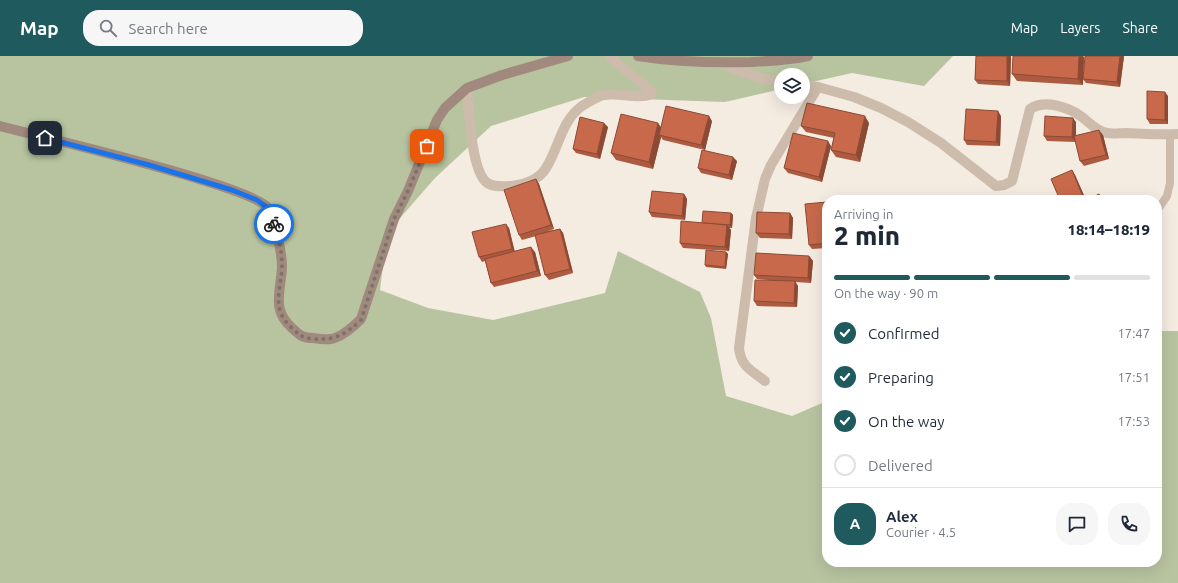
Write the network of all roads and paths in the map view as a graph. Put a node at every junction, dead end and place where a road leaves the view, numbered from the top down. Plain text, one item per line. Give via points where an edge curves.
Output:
1 (568, 56) edge
2 (610, 56) edge
3 (638, 56) edge
4 (808, 56) edge
5 (720, 63) junction
6 (774, 81) edge
7 (810, 86) edge
8 (818, 87) junction
9 (467, 88) junction
10 (0, 126) edge
11 (1174, 134) edge
12 (1162, 204) edge
13 (765, 381) dead end

1 - 9 street
2 - 9 street via 652,94 605,95 581,107 567,120 545,170 533,180 518,185 497,187 486,182 474,153
3 - 5 street
4 - 5 street
5 - 6 street
7 - 8 street
8 - 11 street via 854,97 908,122 941,143 996,186 1004,186 1012,181 1030,110 1036,105 1061,107 1107,133
8 - 13 street via 771,164 756,218 739,348 744,364
9 - 10 street via 445,108 435,125 394,219 361,320 350,330 332,339 303,338 282,316 279,307 279,286 282,267 276,229 268,208 257,200 215,184
11 - 12 lane via 1170,183

